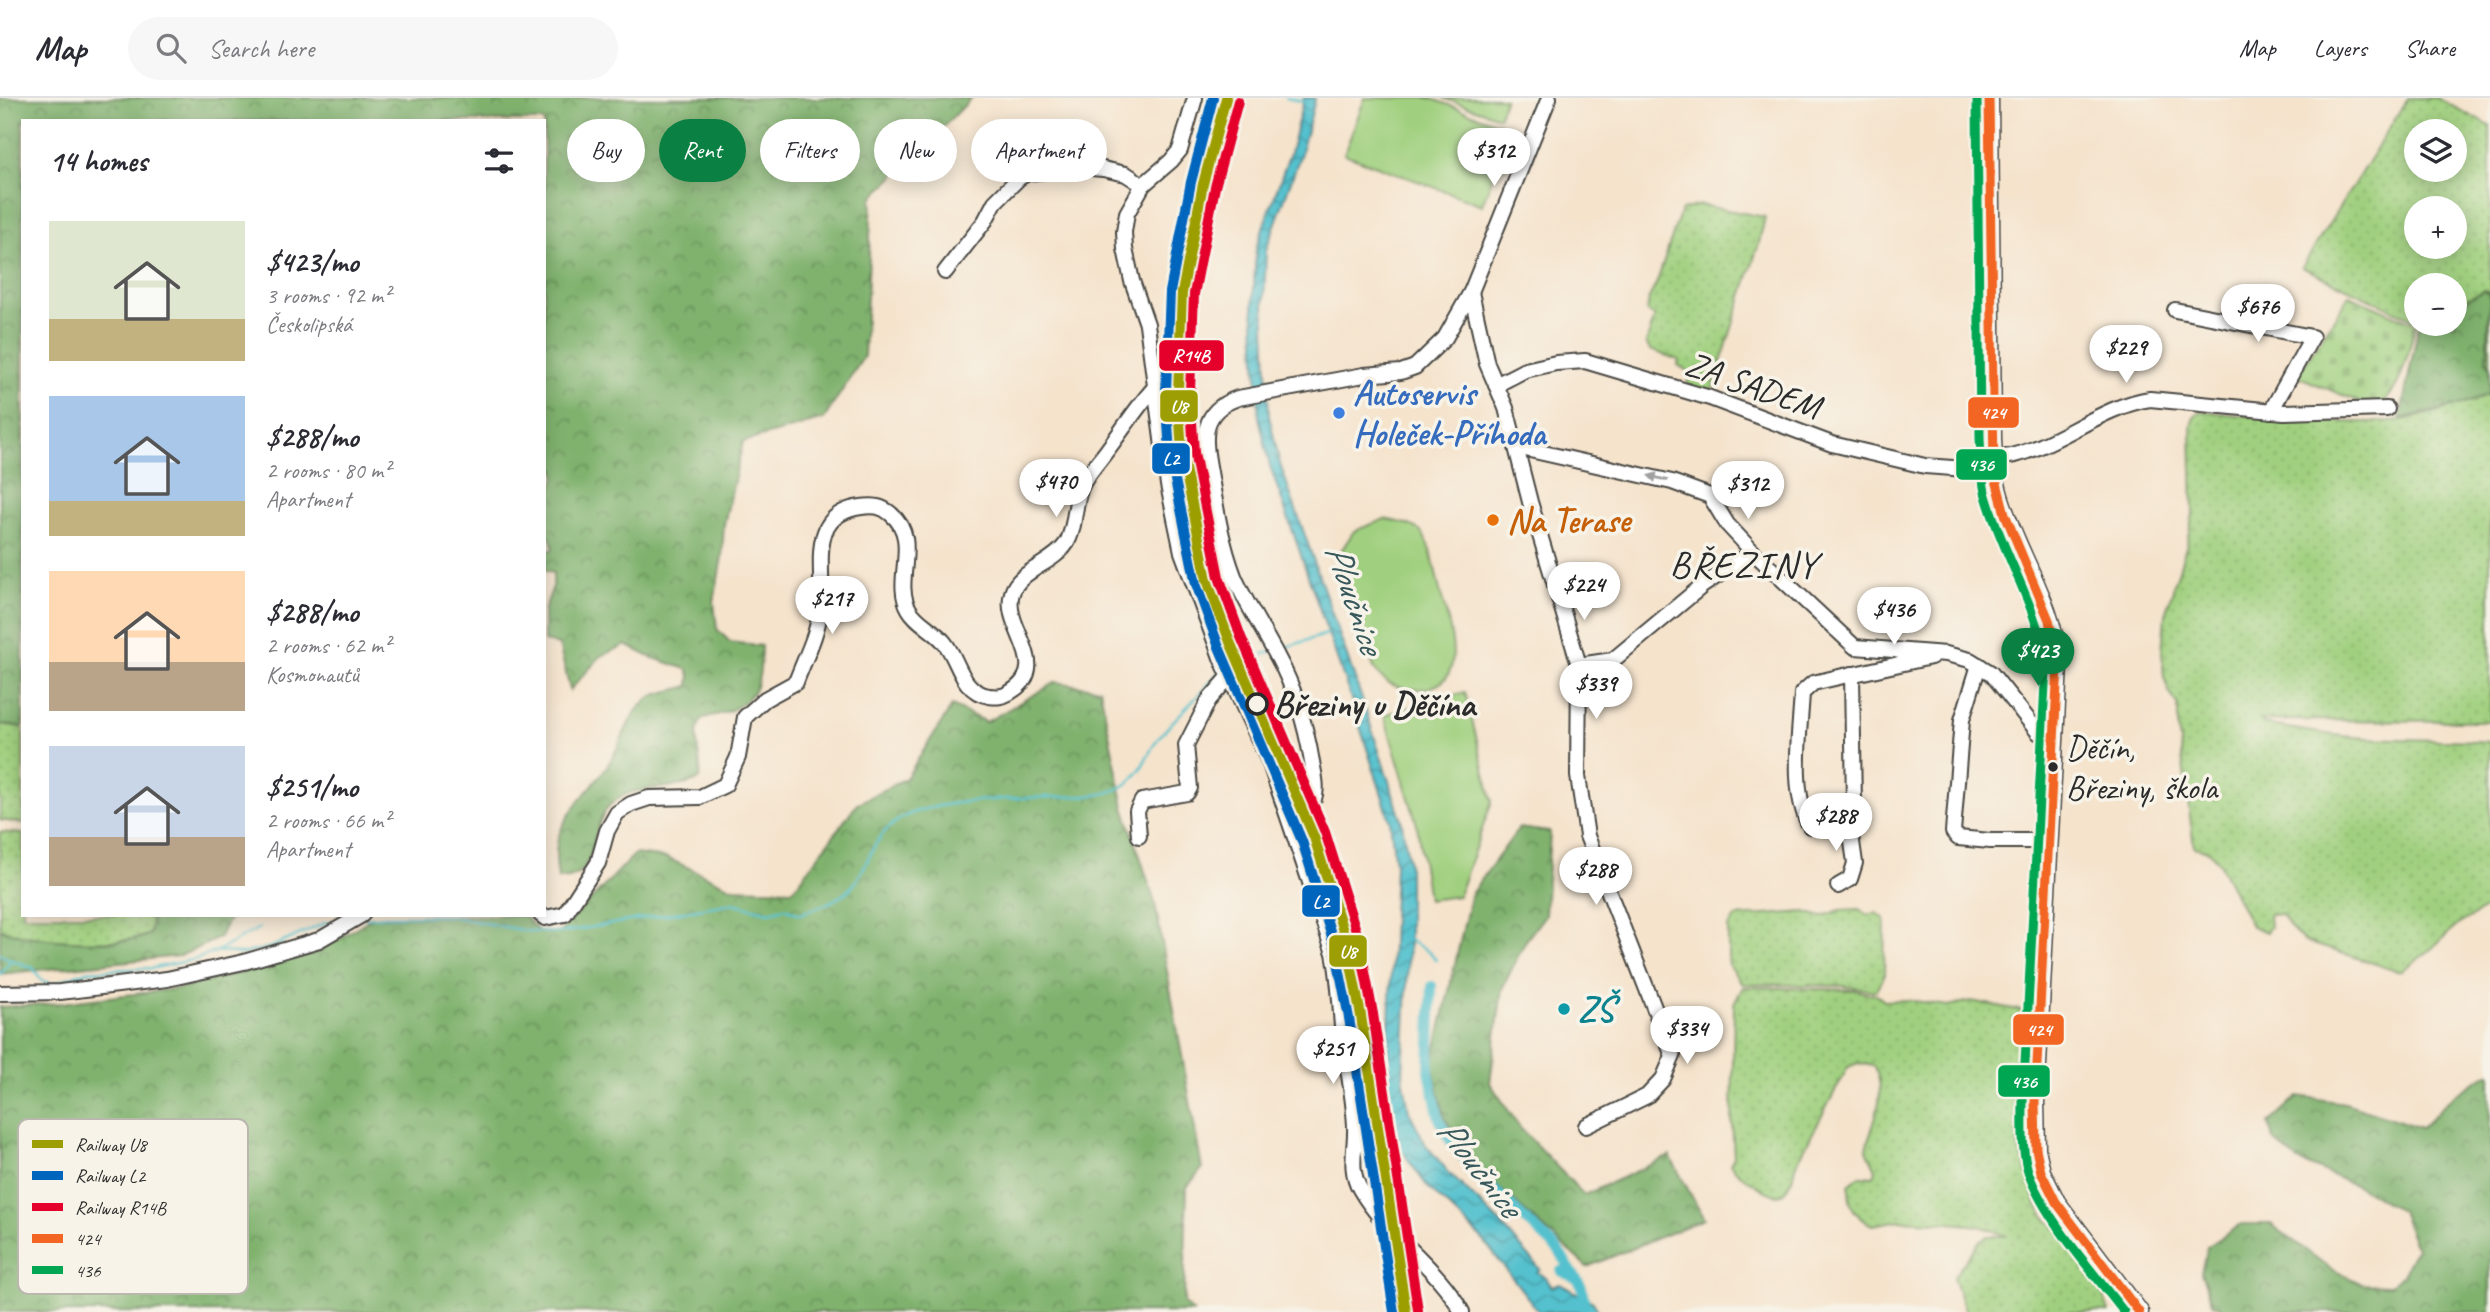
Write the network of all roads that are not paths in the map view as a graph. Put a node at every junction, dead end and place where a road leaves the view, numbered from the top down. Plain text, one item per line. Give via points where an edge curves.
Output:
1 (1195, 98) edge
2 (1549, 98) edge
3 (1989, 98) edge
4 (1143, 185) junction
5 (945, 272) dead end
6 (1471, 292) junction
7 (2175, 310) dead end
8 (1455, 324) junction
9 (1479, 328) junction
10 (1496, 385) junction
11 (1157, 386) junction
12 (2387, 409) dead end
13 (2271, 411) junction
14 (1517, 447) junction
15 (1994, 464) junction
16 (1754, 552) junction
17 (1946, 653) junction
18 (1579, 665) junction
19 (1979, 665) junction
20 (1850, 675) junction
21 (1230, 676) junction
22 (2054, 744) junction
23 (1289, 816) junction
24 (1850, 828) junction
25 (1139, 836) dead end
26 (2050, 841) junction
27 (1838, 886) dead end
28 (359, 917) edge
29 (544, 917) edge
30 (0, 993) edge
31 (1586, 1126) dead end
32 (1462, 1312) edge
33 (2139, 1312) edge

1 - 4 street via 1180,150
2 - 6 street
3 - 15 main road
4 - 5 street via 1126,174 1103,169 1028,173 995,202
4 - 11 street via 1127,213 1125,249 1147,324
6 - 8 street
6 - 9 street
7 - 13 street via 2312,337
8 - 9 street
8 - 23 street via 1420,363 1401,372 1228,401 1213,413 1205,433 1226,554 1274,650 1306,734 1315,797 1304,811
9 - 10 street
10 - 14 street
10 - 15 street, ZA SADEM via 1525,370 1585,361 1710,398 1832,444 1925,466
11 - 21 street via 1168,485 1182,552
11 - 29 street via 1082,484 1068,541 1058,555 1013,589 1013,618 1028,655 1024,682 998,697 972,691 944,643 909,609 905,535 896,518 884,508 850,508 827,526 821,541 821,611 796,682 765,699 745,717 738,757 725,785 700,797 649,798 617,813 598,863 565,914
12 - 13 street, ZA SADEM
13 - 15 street, ZA SADEM via 2163,399 2132,402
16 -> 14 street via 1727,524 1710,496 1672,482
14 - 18 street
15 - 22 main road via 2006,514 2057,643
16 - 17 street via 1855,647
16 - 18 street via 1702,586 1613,660
17 - 19 street
17 - 20 street
18 - 31 street via 1578,776 1587,836 1672,1056 1663,1079 1647,1096
19 - 22 street
19 - 26 street via 1962,720 1953,832 1958,838 1990,841
20 - 24 street via 1854,806
20 - 24 street via 1813,683 1801,693 1798,780 1802,813 1810,826
21 - 23 street
21 - 25 street via 1209,700 1186,744 1190,788 1187,793 1142,801
22 - 26 main road
23 - 32 street via 1340,980 1356,1129 1354,1174 1394,1235 1439,1280
24 - 27 street via 1855,863 1850,878
26 - 33 main road via 2036,1149 2056,1202
28 - 30 street via 319,940 166,979 60,992

